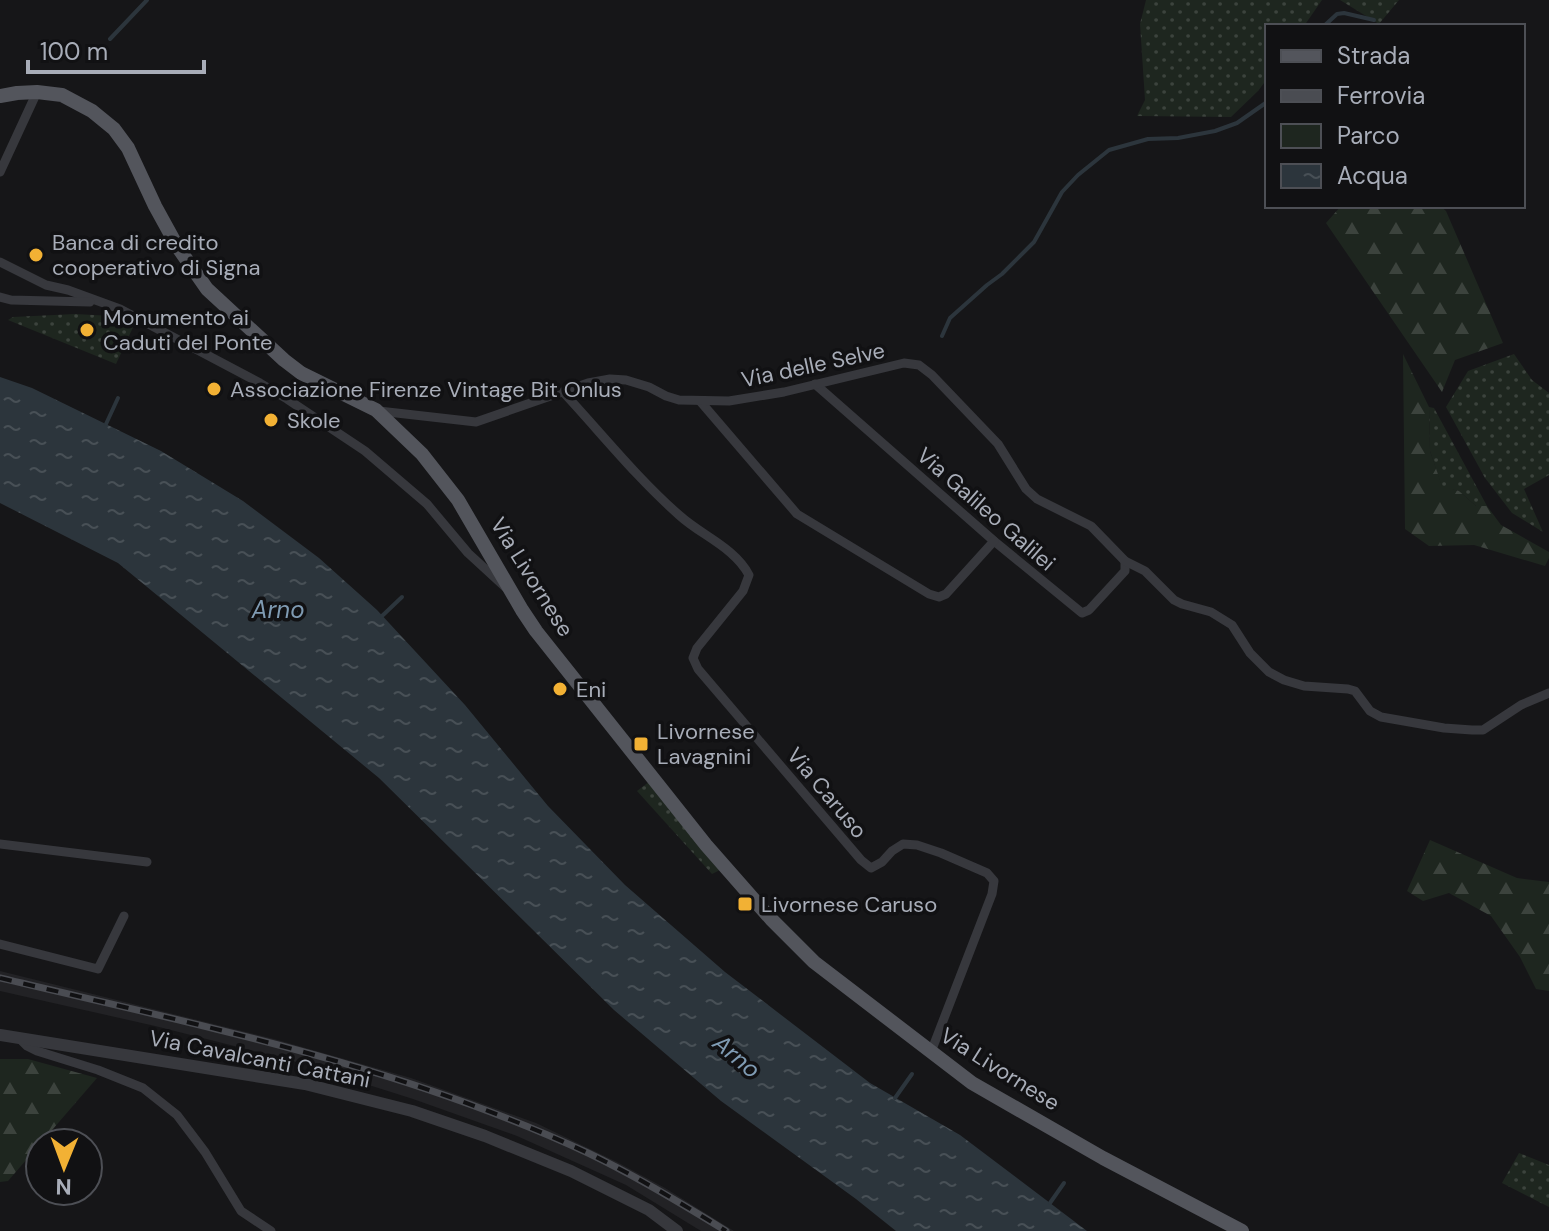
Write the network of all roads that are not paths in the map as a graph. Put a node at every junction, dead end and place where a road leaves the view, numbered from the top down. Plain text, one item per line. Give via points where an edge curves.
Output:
1 (37, 92) junction
2 (0, 96) edge
3 (0, 172) edge
4 (0, 262) edge
5 (0, 297) edge
6 (101, 302) junction
7 (815, 384) junction
8 (564, 393) junction
9 (700, 401) junction
10 (376, 410) junction
11 (994, 541) junction
12 (1125, 561) junction
13 (513, 594) junction
14 (1549, 693) edge
15 (0, 844) edge
16 (147, 862) dead end
17 (124, 916) dead end
18 (0, 944) edge
19 (0, 1035) edge
20 (18, 1037) junction
21 (931, 1052) junction
22 (271, 1231) edge
23 (677, 1231) edge
24 (1242, 1231) edge

1 - 2 main road, Via Livornese
1 - 3 street
1 - 10 main road, Via Livornese via 79,102 114,129 177,246 207,289 252,332 301,373
4 - 6 street via 46,285
5 - 6 street
6 - 13 street via 260,383 365,451 427,504 468,553
7 - 9 street, Via delle Selve via 753,398
7 - 11 street, Via Galileo Galilei
7 - 12 street, Via delle Selve via 904,363 919,365 998,444 1026,489 1091,526
8 - 9 street, Via delle Selve via 610,379 679,400
8 - 10 street, Via delle Selve via 476,422
8 - 21 street, Via Caruso via 655,493 742,561 749,575 743,591 693,658 861,860 871,868 903,844 917,845 987,873 994,881
9 - 11 street via 797,514 929,594 946,594
10 - 13 main road, Via Livornese via 422,454 458,500
11 - 12 street, Via Galileo Galilei via 1082,613 1125,571
12 - 14 street, Via delle Selve via 1145,571 1174,600 1232,625 1269,672 1292,684 1355,691 1381,717 1483,730
13 - 21 main road, Via Livornese via 536,631 771,919 814,962
15 - 16 street
17 - 18 street via 98,969
19 - 20 street, Via Cavalcanti Cattani
20 - 22 street via 37,1051 143,1088 177,1115 241,1211
20 - 23 street, Via Cavalcanti Cattani via 305,1084 412,1111 571,1171 649,1210
21 - 24 main road, Via Livornese via 972,1083

